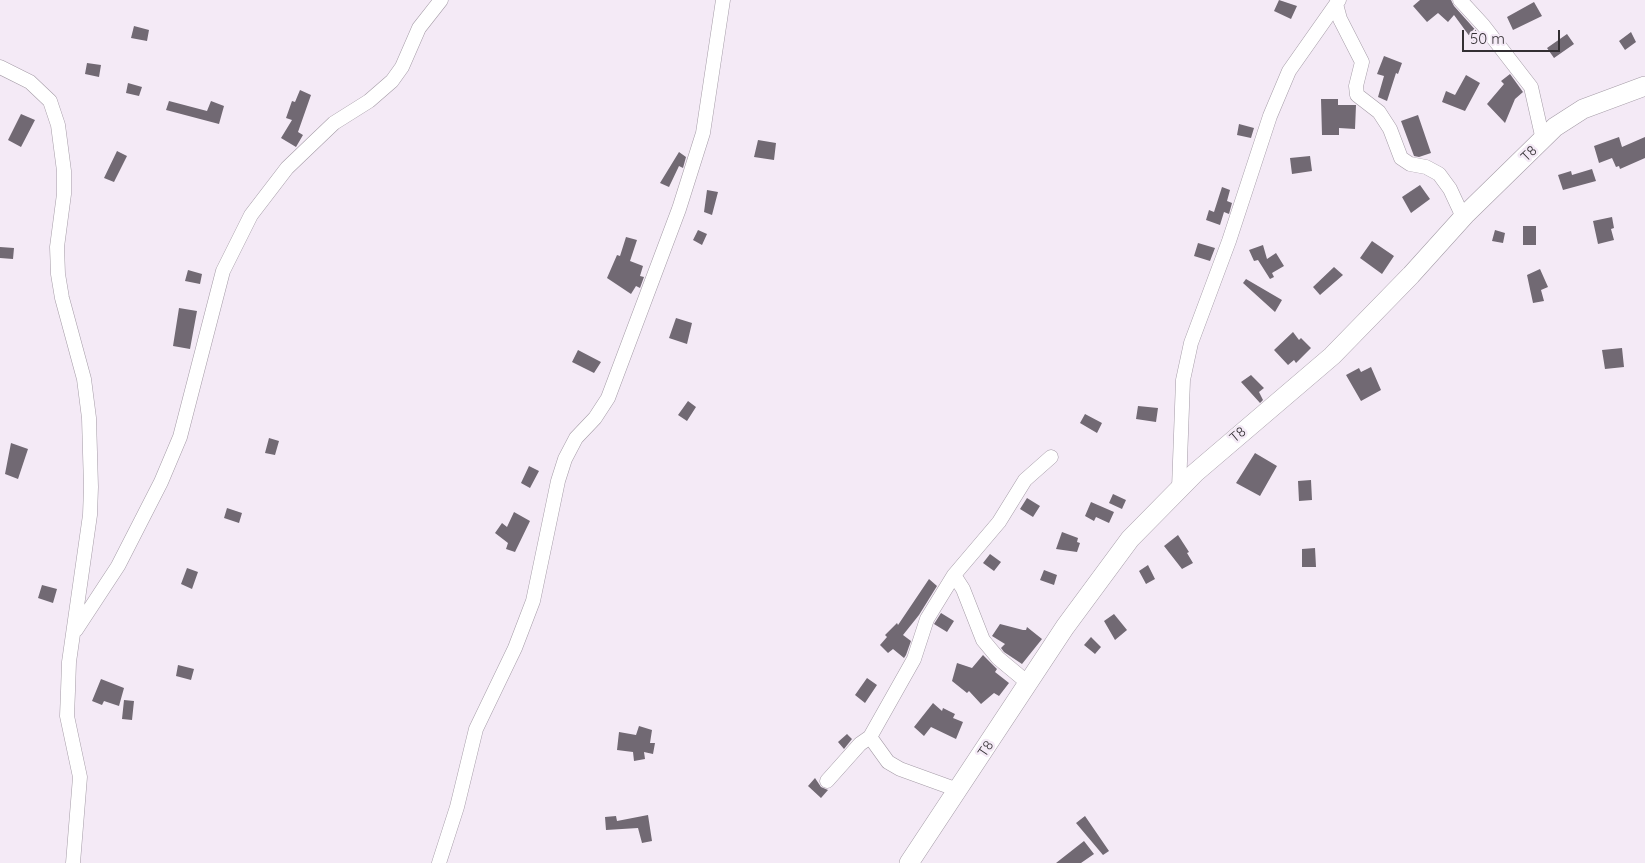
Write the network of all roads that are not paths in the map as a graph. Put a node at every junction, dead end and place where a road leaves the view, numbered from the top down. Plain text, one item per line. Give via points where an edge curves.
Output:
1 (442, 0) edge
2 (723, 0) edge
3 (1460, 0) edge
4 (1337, 2) edge
5 (0, 67) edge
6 (1645, 86) edge
7 (1543, 140) junction
8 (1463, 217) junction
9 (1051, 457) dead end
10 (1179, 488) junction
11 (954, 575) junction
12 (74, 632) junction
13 (1028, 683) junction
14 (870, 737) junction
15 (827, 781) dead end
16 (958, 790) junction
17 (72, 863) edge
18 (439, 863) edge
19 (909, 863) edge

1 - 12 street via 419,28 402,67 392,81 311,144 287,168 251,215 223,272 180,436 161,482 118,566
2 - 18 street via 703,133 679,209 608,398 576,438 565,458 532,601 515,648 474,736
3 - 7 street via 1531,87
4 - 8 street via 1340,19 1362,62 1357,95 1379,112 1390,129 1401,158 1439,174
4 - 10 street via 1289,71 1270,116 1191,343 1183,380
5 - 12 street via 30,82 50,101 58,125 64,194 57,246 58,274 84,378 91,455 90,515
6 - 7 street, T8 via 1574,114
7 - 8 street, T8
8 - 10 street, T8 via 1412,275 1316,371 1229,442
9 - 11 street via 1025,480 1000,522
10 - 13 street, T8 via 1130,539
11 - 13 street via 963,589 983,640 998,658
11 - 14 street via 926,619 914,659
12 - 17 street via 67,716 80,788
13 - 16 street, T8
14 - 15 street
14 - 16 street via 888,762
16 - 19 street, T8

